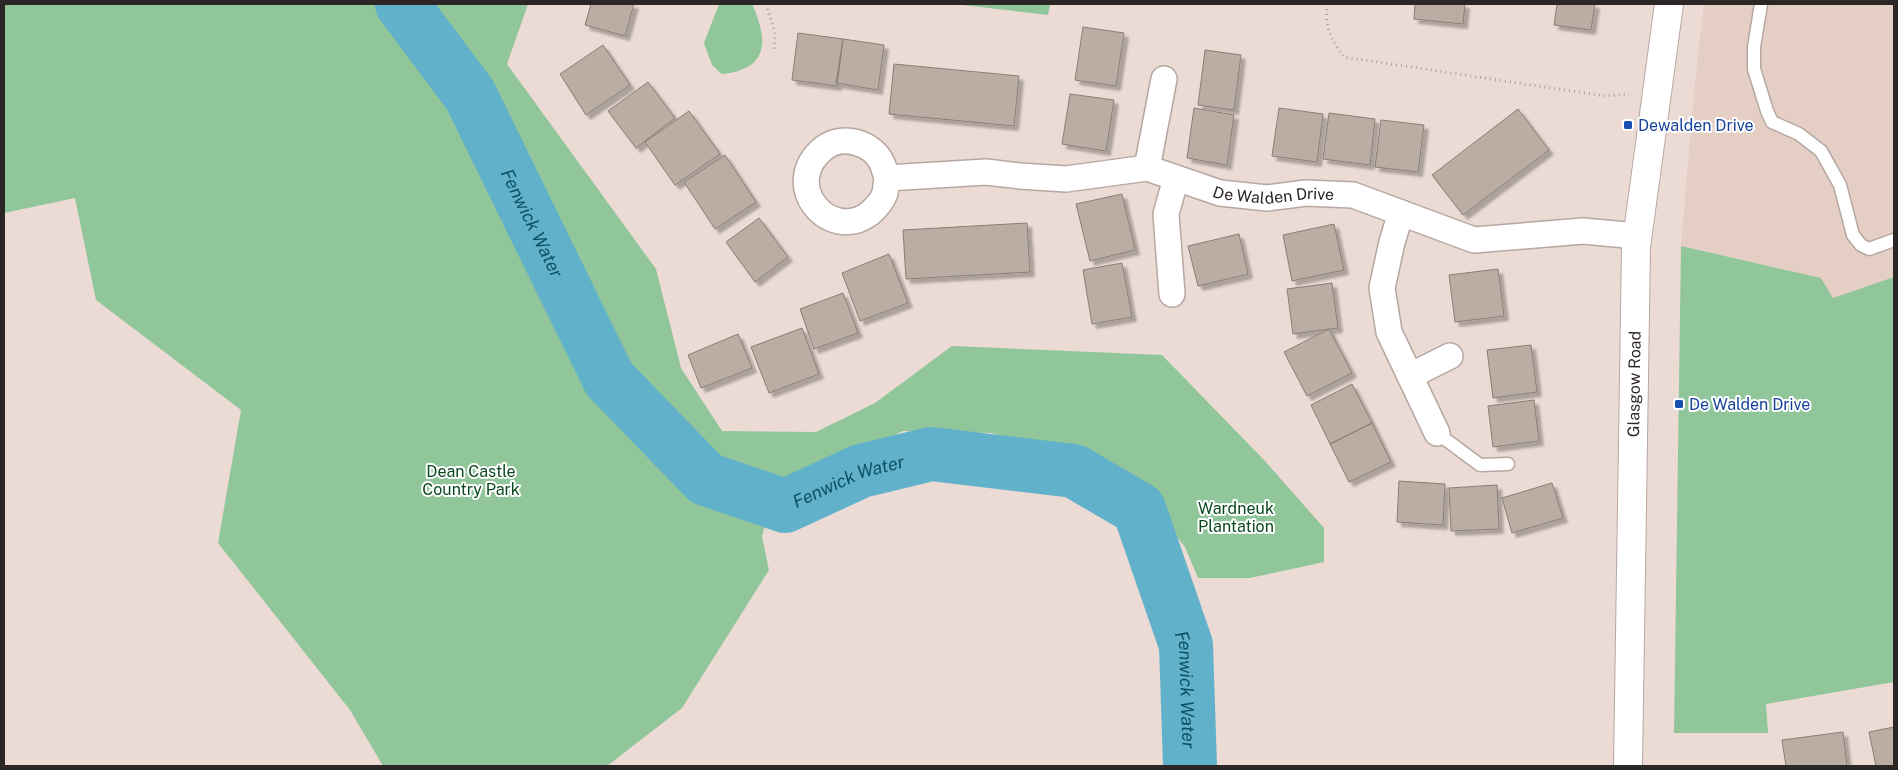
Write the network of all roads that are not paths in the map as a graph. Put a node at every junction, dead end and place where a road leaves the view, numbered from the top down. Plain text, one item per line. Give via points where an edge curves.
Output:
1 (1669, 4) edge
2 (1761, 4) edge
3 (1164, 79) dead end
4 (1147, 168) junction
5 (886, 178) dead end
6 (1176, 178) junction
7 (1401, 213) junction
8 (1637, 236) junction
9 (1894, 240) edge
10 (1172, 294) dead end
11 (1450, 356) dead end
12 (1410, 376) junction
13 (1437, 433) joint
14 (1508, 464) dead end
15 (1628, 766) edge

1 - 8 main road, Glasgow Road
2 - 9 lane via 1754,69 1772,122 1799,134 1821,151 1840,185 1853,235 1860,245 1869,249
3 - 4 street
4 - 5 street, De Walden Drive via 1066,179 986,172
4 - 6 street, De Walden Drive
6 - 7 street, De Walden Drive via 1220,194 1266,198 1306,193 1353,195
6 - 10 street via 1166,214
7 - 8 street, De Walden Drive via 1474,240 1582,231
7 - 12 street via 1382,288 1389,332
8 - 15 main road, Glasgow Road
11 - 12 street
12 - 13 street
13 - 14 lane via 1480,465

